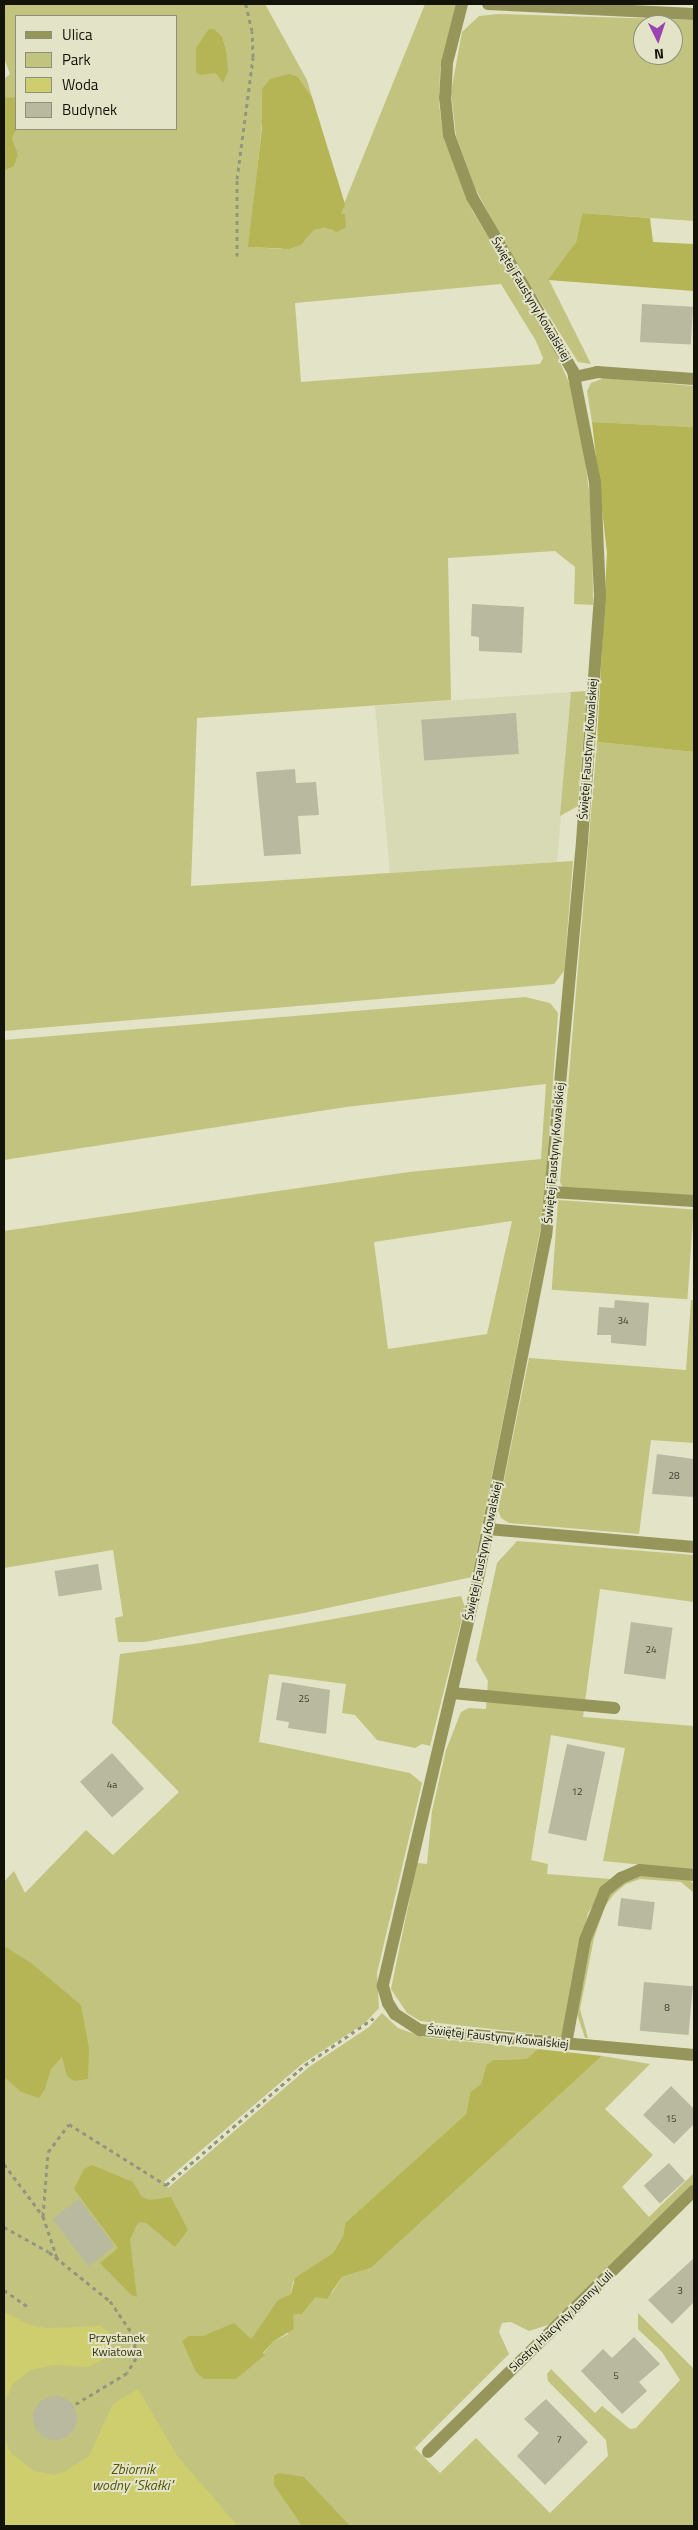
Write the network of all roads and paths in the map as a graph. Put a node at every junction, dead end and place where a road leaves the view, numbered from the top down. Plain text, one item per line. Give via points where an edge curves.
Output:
1 (246, 4) edge
2 (462, 4) edge
3 (488, 4) edge
4 (694, 14) edge
5 (237, 256) dead end
6 (574, 377) junction
7 (694, 379) edge
8 (552, 1192) junction
9 (694, 1201) edge
10 (488, 1529) junction
11 (694, 1547) edge
12 (452, 1693) junction
13 (614, 1708) dead end
14 (694, 1875) edge
15 (388, 2003) junction
16 (566, 2044) junction
17 (694, 2055) edge
18 (4, 2164) edge
19 (694, 2192) edge
20 (43, 2216) junction
21 (4, 2227) edge
22 (57, 2259) junction
23 (4, 2290) edge
24 (27, 2306) dead end
25 (72, 2406) dead end
26 (428, 2452) dead end

1 - 5 path via 253,45 239,163
2 - 6 street, Świętej Faustyny Kowalskiej via 449,52 445,87 453,148 488,228 557,340
3 - 4 street
6 - 7 street via 597,372
6 - 8 street, Świętej Faustyny Kowalskiej via 587,431 597,501 600,596
8 - 9 street
8 - 10 street, Świętej Faustyny Kowalskiej
10 - 11 street
10 - 12 street, Świętej Faustyny Kowalskiej
12 - 13 street
12 - 15 street, Świętej Faustyny Kowalskiej via 387,1964 383,1986
14 - 16 street via 640,1870 621,1878 605,1891 586,1934
15 - 16 street, Świętej Faustyny Kowalskiej via 399,2018 420,2030
15 - 20 path via 370,2022 305,2066 166,2185 69,2124 48,2152
16 - 17 street, Świętej Faustyny Kowalskiej
18 - 20 path
19 - 26 street, Siostry Hiacynty Joanny Luli
20 - 22 path
21 - 22 path
22 - 25 path via 110,2301 136,2343 136,2358 127,2373
23 - 24 path

